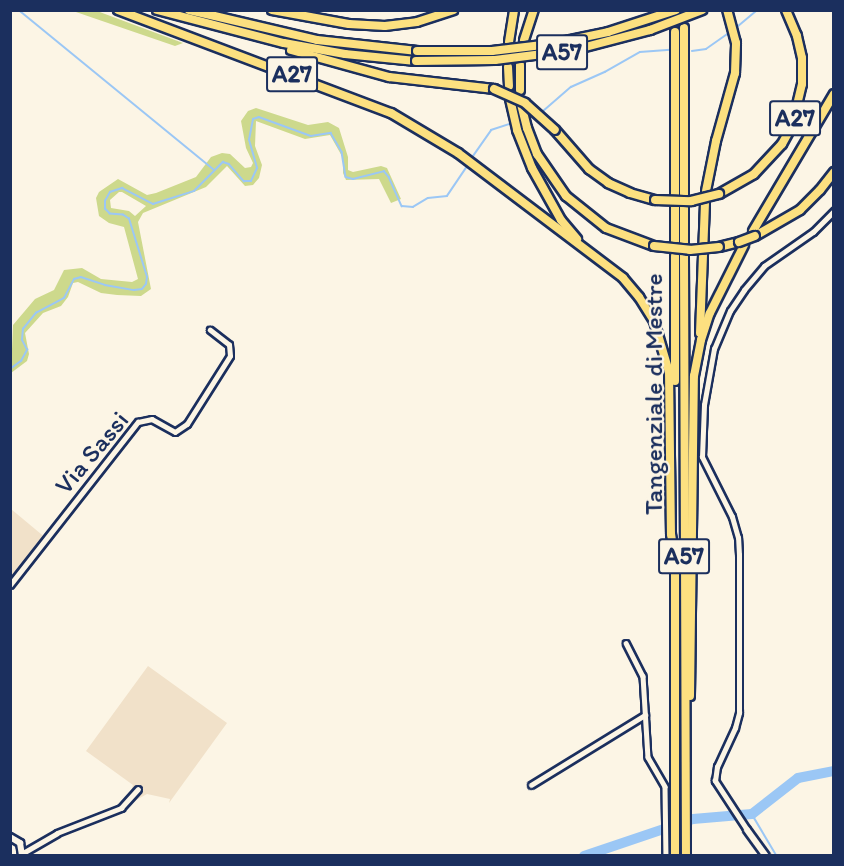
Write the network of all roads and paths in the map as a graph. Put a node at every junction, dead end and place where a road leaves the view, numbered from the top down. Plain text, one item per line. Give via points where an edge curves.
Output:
1 (118, 10) edge
2 (157, 10) edge
3 (189, 10) edge
4 (272, 10) edge
5 (453, 10) edge
6 (514, 10) edge
7 (534, 10) edge
8 (676, 10) edge
9 (702, 10) edge
10 (727, 10) edge
11 (786, 10) edge
12 (684, 28) dead end
13 (675, 32) dead end
14 (254, 37) junction
15 (524, 40) dead end
16 (509, 42) dead end
17 (520, 65) dead end
18 (508, 67) dead end
19 (509, 86) dead end
20 (520, 90) dead end
21 (834, 94) edge
22 (510, 99) dead end
23 (522, 109) dead end
24 (834, 172) edge
25 (706, 191) dead end
26 (705, 202) dead end
27 (679, 207) dead end
28 (834, 211) edge
29 (754, 233) junction
30 (741, 243) junction
31 (679, 244) dead end
32 (599, 260) junction
33 (210, 330) dead end
34 (699, 348) junction
35 (675, 559) junction
36 (10, 585) edge
37 (626, 644) dead end
38 (645, 715) junction
39 (684, 762) junction
40 (531, 785) dead end
41 (138, 789) dead end
42 (671, 811) junction
43 (746, 828) joint
44 (10, 837) edge
45 (671, 845) junction
46 (23, 854) edge
47 (666, 855) edge
48 (675, 855) edge
49 (686, 855) edge
50 (765, 855) edge

1 - 32 highway, A27 via 358,99 420,129 458,153
2 - 14 highway, A57
3 - 8 highway, A57, bridge via 317,40 417,51 492,51 551,44 608,32
4 - 5 highway, A27 via 349,24 385,26 417,22
6 - 16 highway, A57
7 - 15 highway
9 - 14 highway, A57, bridge via 650,30 574,50 495,60 416,61 330,52
10 - 25 highway, A27 via 736,43 734,84
11 - 14 highway, A27, bridge via 802,58 800,96 792,126 782,144 754,174 719,194 691,201 654,200 608,183 589,169 525,103 494,89 389,77
12 - 13 highway via 679,196
17 - 20 highway
18 - 19 highway, A57
21 - 29 highway
22 - 32 highway, A57 via 532,168 561,220
23 - 30 highway, bridge via 542,164 574,204 606,228 654,246 690,250
24 - 29 highway via 800,210
26 - 34 highway
27 - 31 highway, Tangenziale di Mestre
28 - 43 street via 750,280 726,318 709,369 702,457 732,517 738,546 739,713 715,773 718,788
29 - 30 highway, bridge
30 - 34 highway
32 - 35 highway, A57 via 623,278 644,303 666,358
33 - 36 street, Via Sassi via 229,345 230,356 187,424 175,432 152,419 138,422
34 - 39 highway via 693,407 689,753
35 - 39 highway, Tangenziale di Mestre / A57 via 679,256
35 - 42 highway, Tangenziale di Mestre / A57
37 - 38 street via 643,676
38 - 40 street
38 - 42 street via 648,757
39 - 49 highway, Tangenziale di Mestre / A57
41 - 46 street via 121,808 57,833
42 - 45 highway, Tangenziale di Mestre / A57
43 - 50 street
44 - 46 street via 20,843
45 - 47 street
45 - 48 highway, Tangenziale di Mestre / A57

